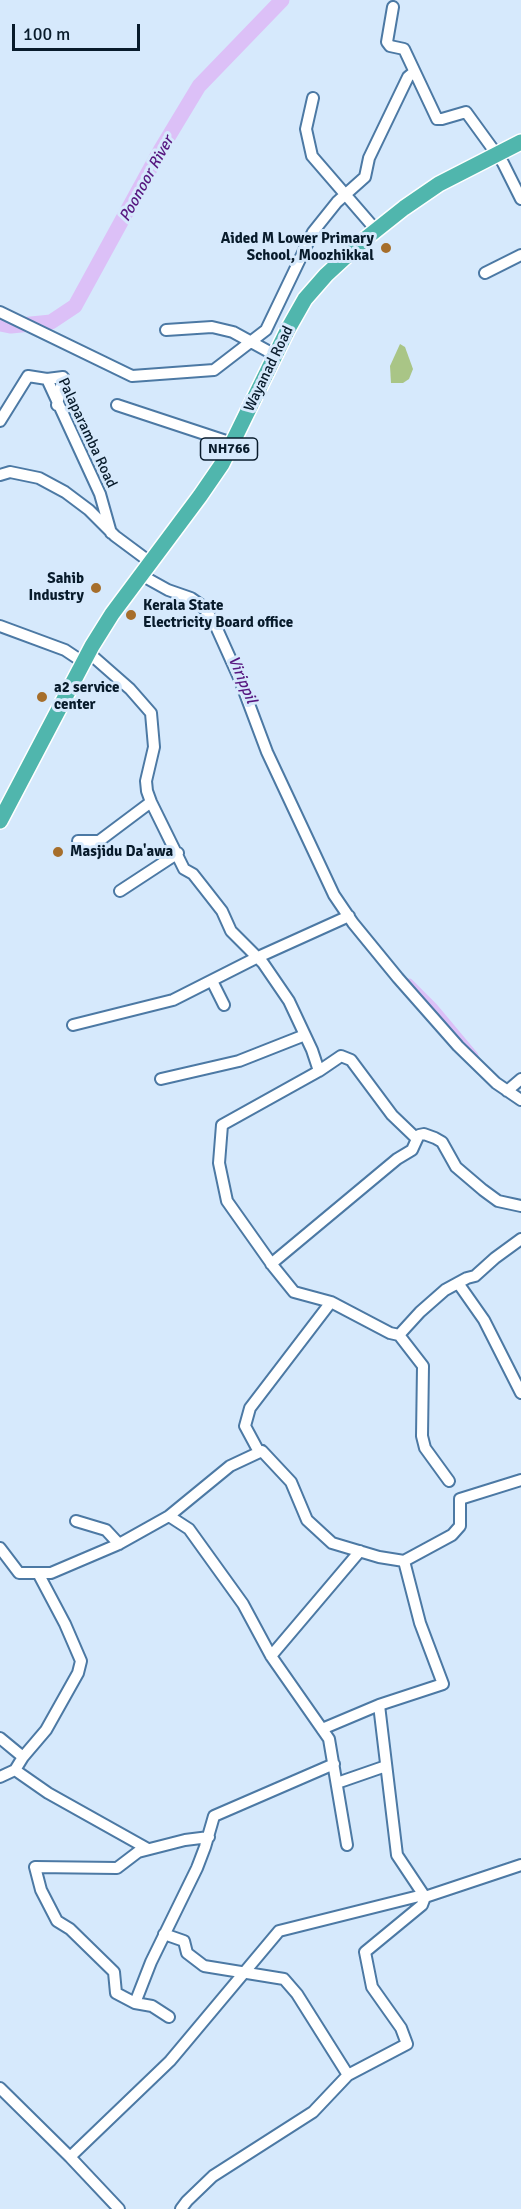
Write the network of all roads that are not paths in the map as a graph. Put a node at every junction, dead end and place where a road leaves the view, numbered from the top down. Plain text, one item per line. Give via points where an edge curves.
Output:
1 (393, 7) dead end
2 (414, 72) junction
3 (313, 98) dead end
4 (521, 142) edge
5 (496, 155) junction
6 (346, 194) junction
7 (521, 199) edge
8 (376, 230) junction
9 (521, 255) edge
10 (485, 273) dead end
11 (1, 313) edge
12 (166, 330) dead end
13 (251, 341) junction
14 (275, 355) junction
15 (46, 379) junction
16 (57, 405) junction
17 (117, 405) dead end
18 (0, 421) edge
19 (232, 443) junction
20 (0, 475) edge
21 (111, 533) junction
22 (150, 562) junction
23 (141, 575) junction
24 (0, 626) edge
25 (86, 657) junction
26 (151, 802) junction
27 (2, 812) edge
28 (78, 841) dead end
29 (178, 853) junction
30 (120, 891) dead end
31 (349, 916) junction
32 (256, 958) junction
33 (212, 981) junction
34 (224, 1005) dead end
35 (73, 1025) dead end
36 (305, 1035) junction
37 (319, 1071) junction
38 (161, 1079) dead end
39 (521, 1079) edge
40 (507, 1091) junction
41 (521, 1100) edge
42 (417, 1139) junction
43 (521, 1205) edge
44 (521, 1239) edge
45 (271, 1264) junction
46 (458, 1283) junction
47 (331, 1302) junction
48 (399, 1335) junction
49 (521, 1393) edge
50 (259, 1452) junction
51 (521, 1480) edge
52 (449, 1481) dead end
53 (169, 1516) junction
54 (76, 1521) dead end
55 (119, 1544) junction
56 (0, 1548) edge
57 (360, 1551) junction
58 (404, 1561) junction
59 (38, 1573) junction
60 (271, 1656) junction
61 (379, 1705) junction
62 (322, 1729) junction
63 (0, 1738) edge
64 (23, 1757) junction
65 (334, 1764) junction
66 (386, 1766) junction
67 (15, 1770) junction
68 (0, 1777) edge
69 (337, 1783) junction
70 (208, 1837) junction
71 (347, 1845) dead end
72 (147, 1850) junction
73 (521, 1865) edge
74 (424, 1896) junction
75 (164, 1934) junction
76 (244, 1974) junction
77 (135, 2003) junction
78 (169, 2017) dead end
79 (348, 2075) junction
80 (0, 2088) edge
81 (70, 2157) junction
82 (119, 2209) edge
83 (181, 2209) edge

1 - 2 street via 387,42 404,49
2 - 5 street via 437,119 466,112
2 - 6 street via 369,158 365,177
3 - 6 street via 306,129 312,156
4 - 5 highway, Wayanad Road / NH766
5 - 7 street
5 - 8 highway, Wayanad Road / NH766 via 439,184
6 - 8 street
6 - 13 street via 313,232 266,330
8 - 14 highway, Wayanad Road / NH766 via 326,274 306,299
9 - 10 street
11 - 13 street via 132,376 214,370
12 - 13 street via 212,327
13 - 14 street
14 - 19 highway, Wayanad Road / NH766
15 - 16 street, Palaparamba Road
15 - 16 street via 63,377
15 - 18 street, Palaparamba Road via 28,376
16 - 21 street, Palaparamba Road via 100,494
17 - 19 street
19 - 22 highway, Wayanad Road / NH766 via 200,496
20 - 21 street via 10,472 39,478 77,500
21 - 22 street
22 - 23 highway, Wayanad Road / NH766
23 - 25 highway, Wayanad Road / NH766
23 - 31 street via 191,598 213,620 280,781 334,895
24 - 25 street
25 - 26 street via 130,689 151,713 154,747 146,781
25 - 27 highway, Wayanad Road / NH766
26 - 28 street via 99,841
26 - 29 street
29 - 30 street
29 - 32 street via 184,869 193,874 222,911 231,931
31 - 32 street
31 - 40 street via 458,1046
32 - 33 street via 232,976
32 - 36 street via 289,1001
33 - 34 street
33 - 35 street via 173,1000
36 - 37 street
36 - 38 street via 238,1061
37 - 42 street via 341,1056 351,1060 375,1095
37 - 45 street via 222,1125 219,1163 227,1200
39 - 40 street
40 - 41 street
42 - 43 street via 424,1134 442,1142 456,1167 483,1190 498,1201
42 - 45 street via 412,1150
44 - 46 street via 475,1276
45 - 47 street via 294,1292
46 - 48 street via 420,1312
46 - 49 street via 484,1320
47 - 48 street
47 - 50 street via 250,1408 245,1426
48 - 52 street via 423,1366 422,1436 425,1448
50 - 53 street via 230,1466
50 - 57 street via 291,1482 308,1520 332,1543
51 - 58 street via 460,1500 460,1526 452,1535
53 - 55 street
53 - 60 street via 189,1529 243,1605
54 - 55 street via 106,1530
55 - 59 street via 51,1573
56 - 59 street via 19,1573
57 - 58 street
57 - 60 street
58 - 61 street via 420,1623 443,1684
59 - 64 street via 81,1661 46,1730
60 - 62 street
61 - 62 street
61 - 66 street
62 - 65 street via 329,1739
63 - 64 street
64 - 67 street
65 - 69 street
65 - 70 street via 214,1816
66 - 69 street
66 - 74 street via 397,1855
67 - 68 street
67 - 72 street
69 - 71 street
70 - 72 street
70 - 75 street
72 - 77 street via 117,1868 35,1867 41,1890 57,1921 114,1972 116,1993
73 - 74 street
74 - 76 street via 279,1931
74 - 79 street via 422,1905 365,1952 372,1987 401,2028 407,2044
75 - 76 street via 184,1941 187,1953 204,1966
75 - 77 street
76 - 79 street via 284,1979
76 - 81 street via 170,2061
77 - 78 street via 152,2006
79 - 83 street via 314,2112 213,2176
80 - 81 street
81 - 82 street

